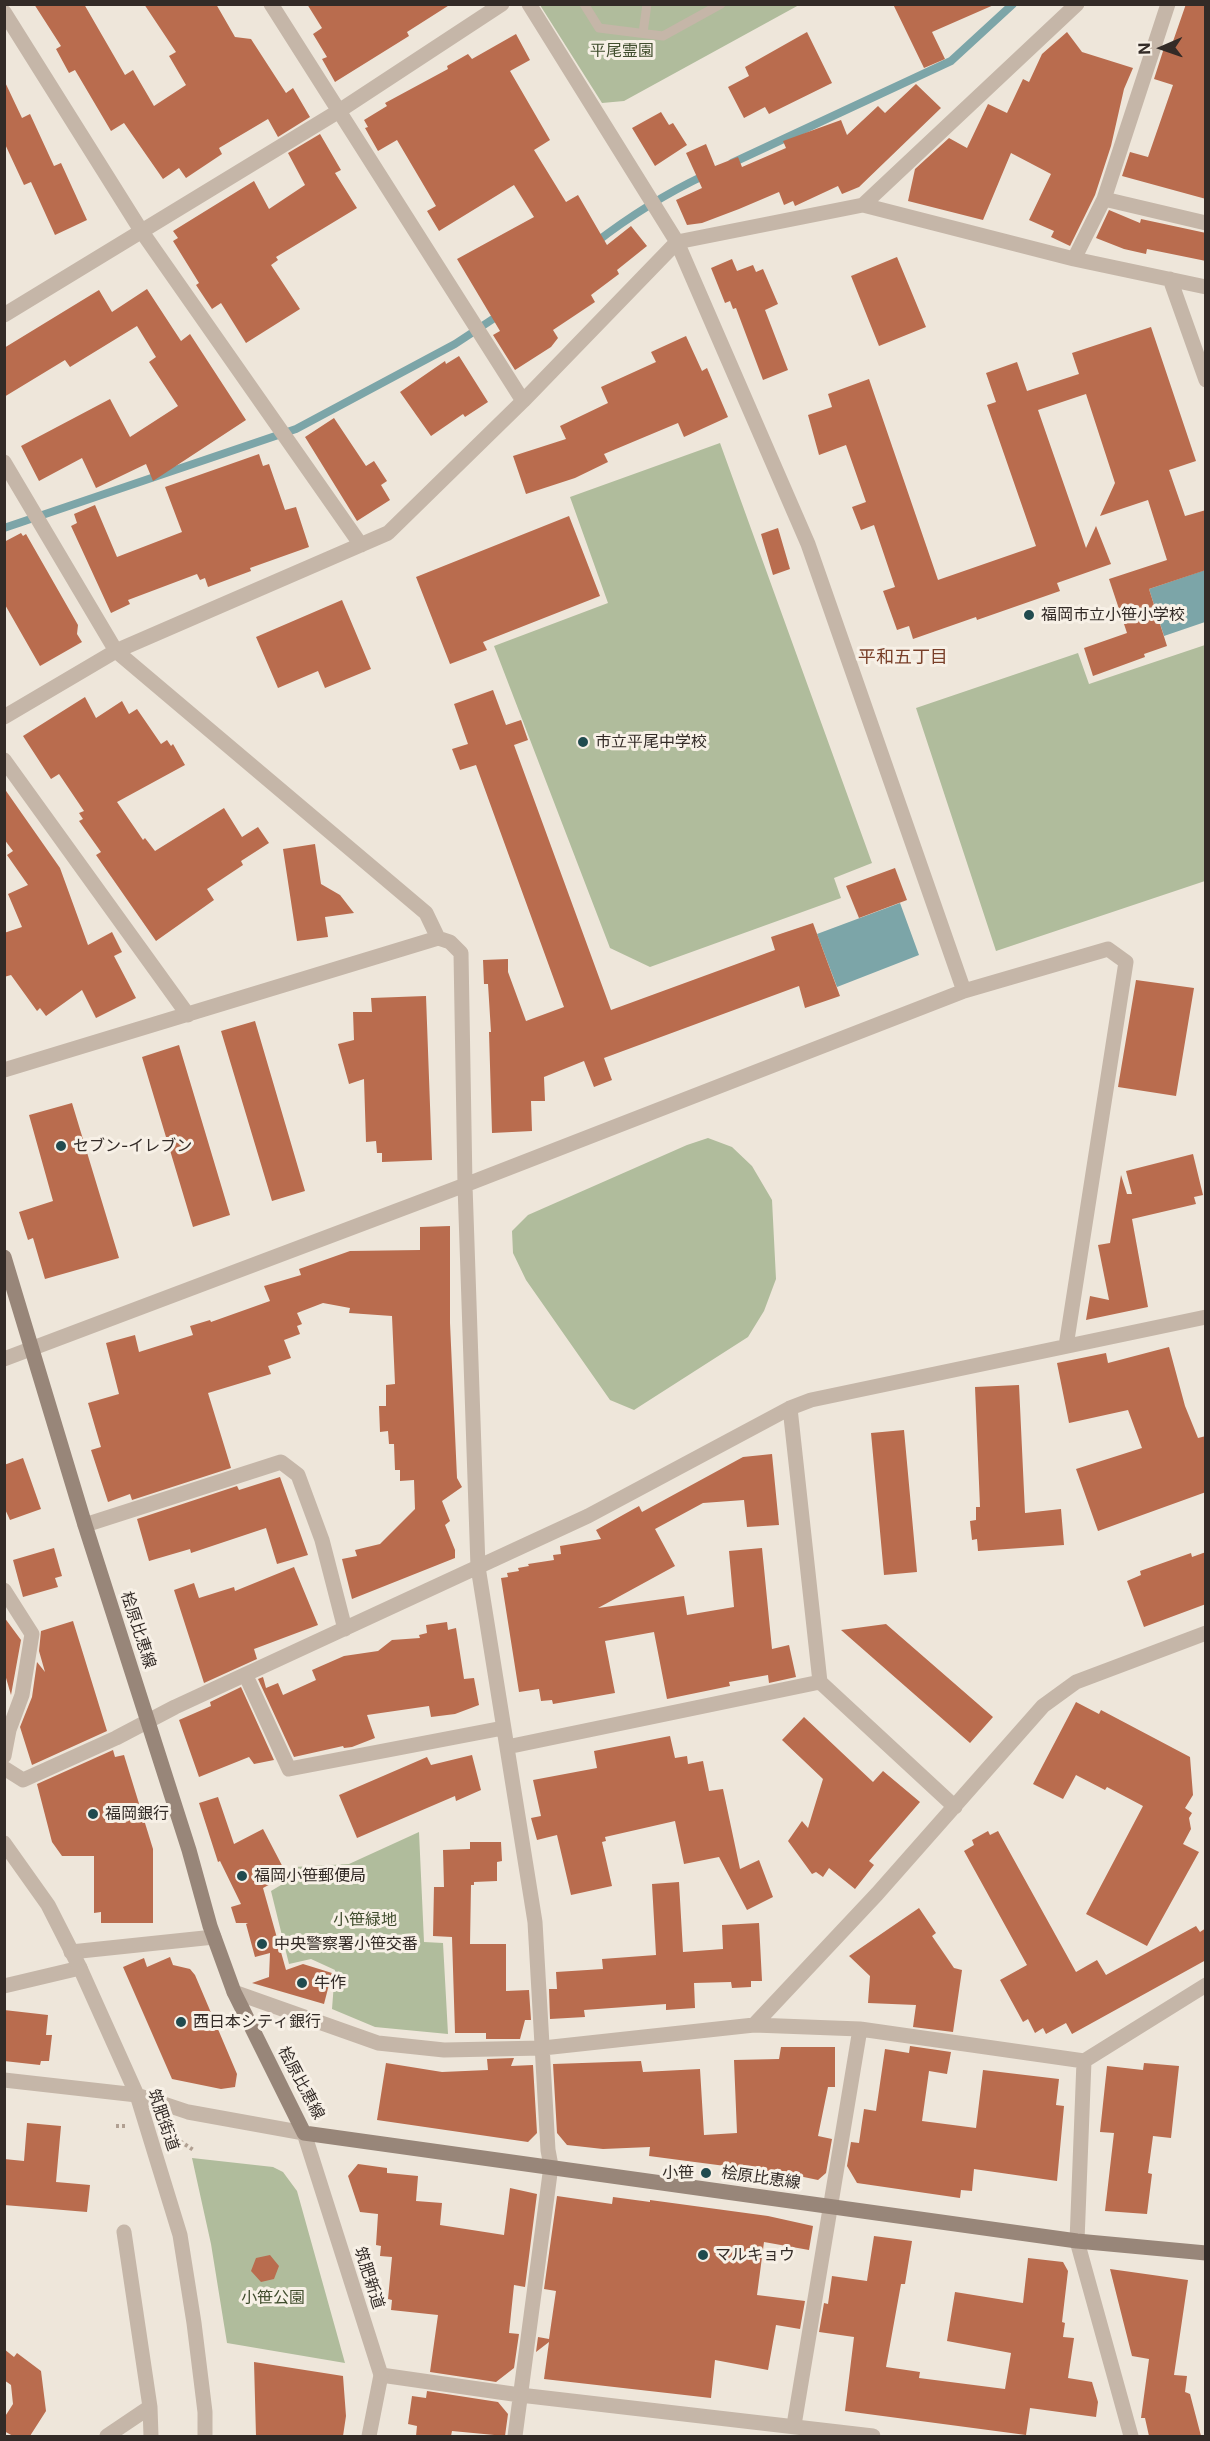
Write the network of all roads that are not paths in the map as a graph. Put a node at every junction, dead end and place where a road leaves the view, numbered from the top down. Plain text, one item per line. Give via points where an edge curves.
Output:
1 (272, 4) edge
2 (502, 4) edge
3 (529, 4) edge
4 (584, 4) edge
5 (647, 4) edge
6 (721, 4) edge
7 (1077, 4) edge
8 (1168, 4) edge
9 (4, 12) edge
10 (643, 33) junction
11 (339, 111) junction
12 (1104, 199) junction
13 (862, 205) junction
14 (1206, 223) edge
15 (142, 232) junction
16 (678, 242) junction
17 (1074, 259) junction
18 (1170, 279) junction
19 (1206, 287) edge
20 (4, 315) edge
21 (1206, 380) edge
22 (522, 401) junction
23 (4, 462) edge
24 (361, 545) junction
25 (116, 651) junction
26 (4, 717) edge
27 (4, 760) edge
28 (438, 938) junction
29 (964, 991) junction
30 (188, 1015) junction
31 (4, 1070) edge
32 (465, 1185) junction
33 (4, 1257) edge
34 (1206, 1317) edge
35 (33, 1346) junction
36 (1066, 1346) junction
37 (4, 1359) edge
38 (790, 1408) junction
39 (85, 1525) junction
40 (478, 1567) junction
41 (4, 1590) edge
42 (345, 1629) junction
43 (1206, 1633) edge
44 (246, 1676) junction
45 (820, 1682) junction
46 (148, 1722) junction
47 (503, 1728) junction
48 (507, 1747) junction
49 (4, 1756) edge
50 (4, 1768) edge
51 (955, 1807) junction
52 (4, 1843) edge
53 (214, 1937) junction
54 (71, 1952) junction
55 (80, 1968) junction
56 (1206, 1985) edge
57 (4, 1986) edge
58 (234, 1992) junction
59 (754, 2025) junction
60 (860, 2029) junction
61 (543, 2048) junction
62 (1084, 2061) junction
63 (4, 2079) edge
64 (136, 2095) junction
65 (304, 2133) junction
66 (551, 2166) junction
67 (829, 2205) junction
68 (124, 2232) dead end
69 (1077, 2241) junction
70 (1206, 2253) edge
71 (381, 2375) junction
72 (520, 2395) junction
73 (150, 2407) junction
74 (794, 2425) junction
75 (107, 2436) edge
76 (151, 2436) edge
77 (205, 2436) edge
78 (369, 2436) edge
79 (515, 2436) edge
80 (873, 2436) edge
81 (1131, 2436) edge

1 - 11 street
2 - 11 street
3 - 16 street
4 - 10 lane via 599,28
5 - 10 lane
6 - 10 lane via 663,36
7 - 13 street
8 - 12 street
9 - 15 street
11 - 15 street
11 - 22 street
12 - 14 street
12 - 17 street
13 - 16 street
13 - 17 street
15 - 20 street
15 - 24 street
16 - 22 street
16 - 29 street via 808,544
17 - 18 street
18 - 19 street
18 - 21 street
22 - 24 street via 388,533
23 - 25 street
24 - 25 street
25 - 26 street
25 - 28 street via 426,913
27 - 30 street
28 - 30 street
28 - 32 street via 450,942 461,953
29 - 32 street
29 - 36 street via 1108,949 1126,962
30 - 31 street
32 - 35 street
32 - 40 street
33 - 35 main road, 桧原比恵線
34 - 36 street
35 - 37 street
35 - 39 main road, 桧原比恵線
36 - 38 street via 811,1400
38 - 40 street via 588,1516
38 - 45 street
39 - 42 street via 281,1461 298,1475 322,1540
39 - 46 main road, 桧原比恵線
40 - 42 street
40 - 47 street
41 - 49 street via 32,1634 22,1695
42 - 44 street
43 - 51 street via 1076,1682 1043,1706
44 - 46 street
44 - 47 street via 289,1769
45 - 48 street
45 - 51 street
46 - 50 street via 23,1780
46 - 53 main road, 桧原比恵線
47 - 48 street
48 - 61 street via 535,1922
51 - 59 street
52 - 54 street, 筑肥街道 via 48,1905
53 - 54 street
53 - 58 main road, 桧原比恵線
54 - 55 street, 筑肥街道
55 - 57 street
55 - 64 street, 筑肥街道
56 - 62 street
58 - 61 street via 378,2043 444,2050
58 - 65 main road, 桧原比恵線
59 - 60 street
59 - 61 street
60 - 62 street
60 - 67 street
61 - 66 street
62 - 69 street
63 - 64 street
64 - 65 street via 188,2112
64 - 77 street, 筑肥街道 via 180,2235 195,2323
65 - 66 main road, 桧原比恵線
65 - 71 street, 筑肥新道
66 - 67 main road, 桧原比恵線
66 - 72 street
67 - 69 main road, 桧原比恵線
67 - 74 street
68 - 73 street
69 - 70 main road, 桧原比恵線
69 - 81 street
71 - 72 street
71 - 78 street, 筑肥新道
72 - 74 street
72 - 79 street
73 - 75 street
73 - 76 street
74 - 80 street

